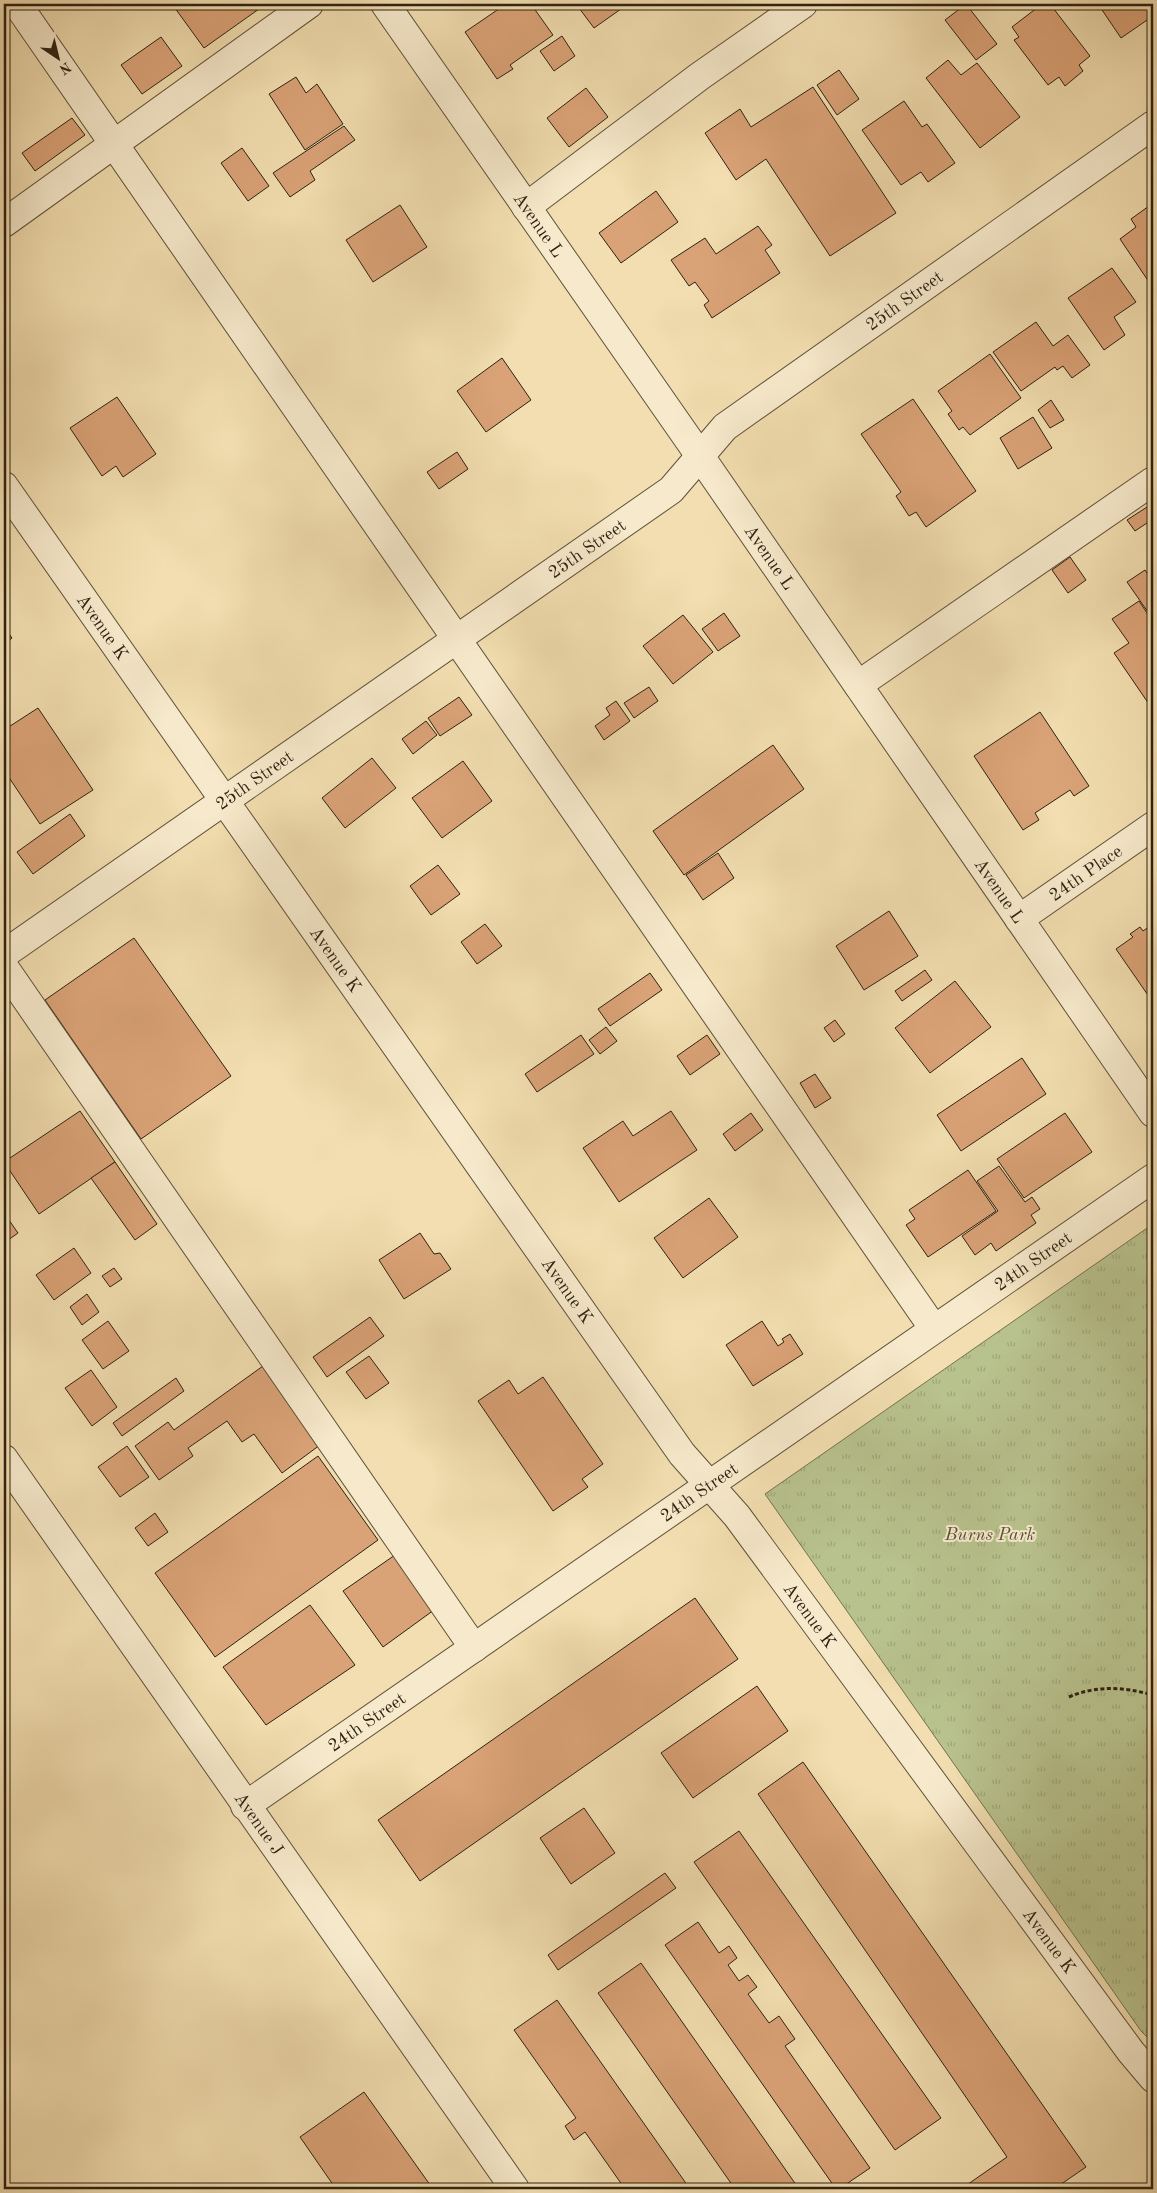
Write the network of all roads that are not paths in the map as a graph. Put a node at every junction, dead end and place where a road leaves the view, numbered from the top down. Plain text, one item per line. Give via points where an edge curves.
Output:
1 (17, 4) edge
2 (309, 4) edge
3 (385, 4) edge
4 (803, 4) edge
5 (1153, 126) edge
6 (114, 145) junction
7 (526, 207) junction
8 (4, 223) edge
9 (700, 456) junction
10 (1153, 480) edge
11 (4, 486) edge
12 (456, 638) junction
13 (858, 685) junction
14 (224, 799) junction
15 (1153, 826) edge
16 (1019, 919) junction
17 (4, 954) edge
18 (4, 966) edge
19 (1153, 1113) edge
20 (1153, 1178) edge
21 (934, 1329) junction
22 (4, 1459) edge
23 (709, 1485) junction
24 (474, 1648) junction
25 (245, 1806) junction
26 (1153, 2078) edge
27 (515, 2189) edge

1 - 6 street
2 - 6 street
3 - 7 street, Avenue L
4 - 7 street via 700,76
5 - 9 street, 25th Street via 725,427
6 - 8 street
6 - 12 street
7 - 9 street, Avenue L
9 - 12 street, 25th Street via 671,490
9 - 13 street, Avenue L
10 - 13 street
11 - 14 street, Avenue K
12 - 14 street, 25th Street
12 - 21 street
13 - 16 street, Avenue L
14 - 17 street, 25th Street
14 - 23 street, Avenue K via 682,1454
15 - 16 street, 24th Place
16 - 19 street, Avenue L
18 - 24 street
20 - 21 street, 24th Street
21 - 23 street, 24th Street
22 - 25 street, Avenue J
23 - 24 street, 24th Street
23 - 26 street, Avenue K via 737,1516
24 - 25 street, 24th Street
25 - 27 street, Avenue J

